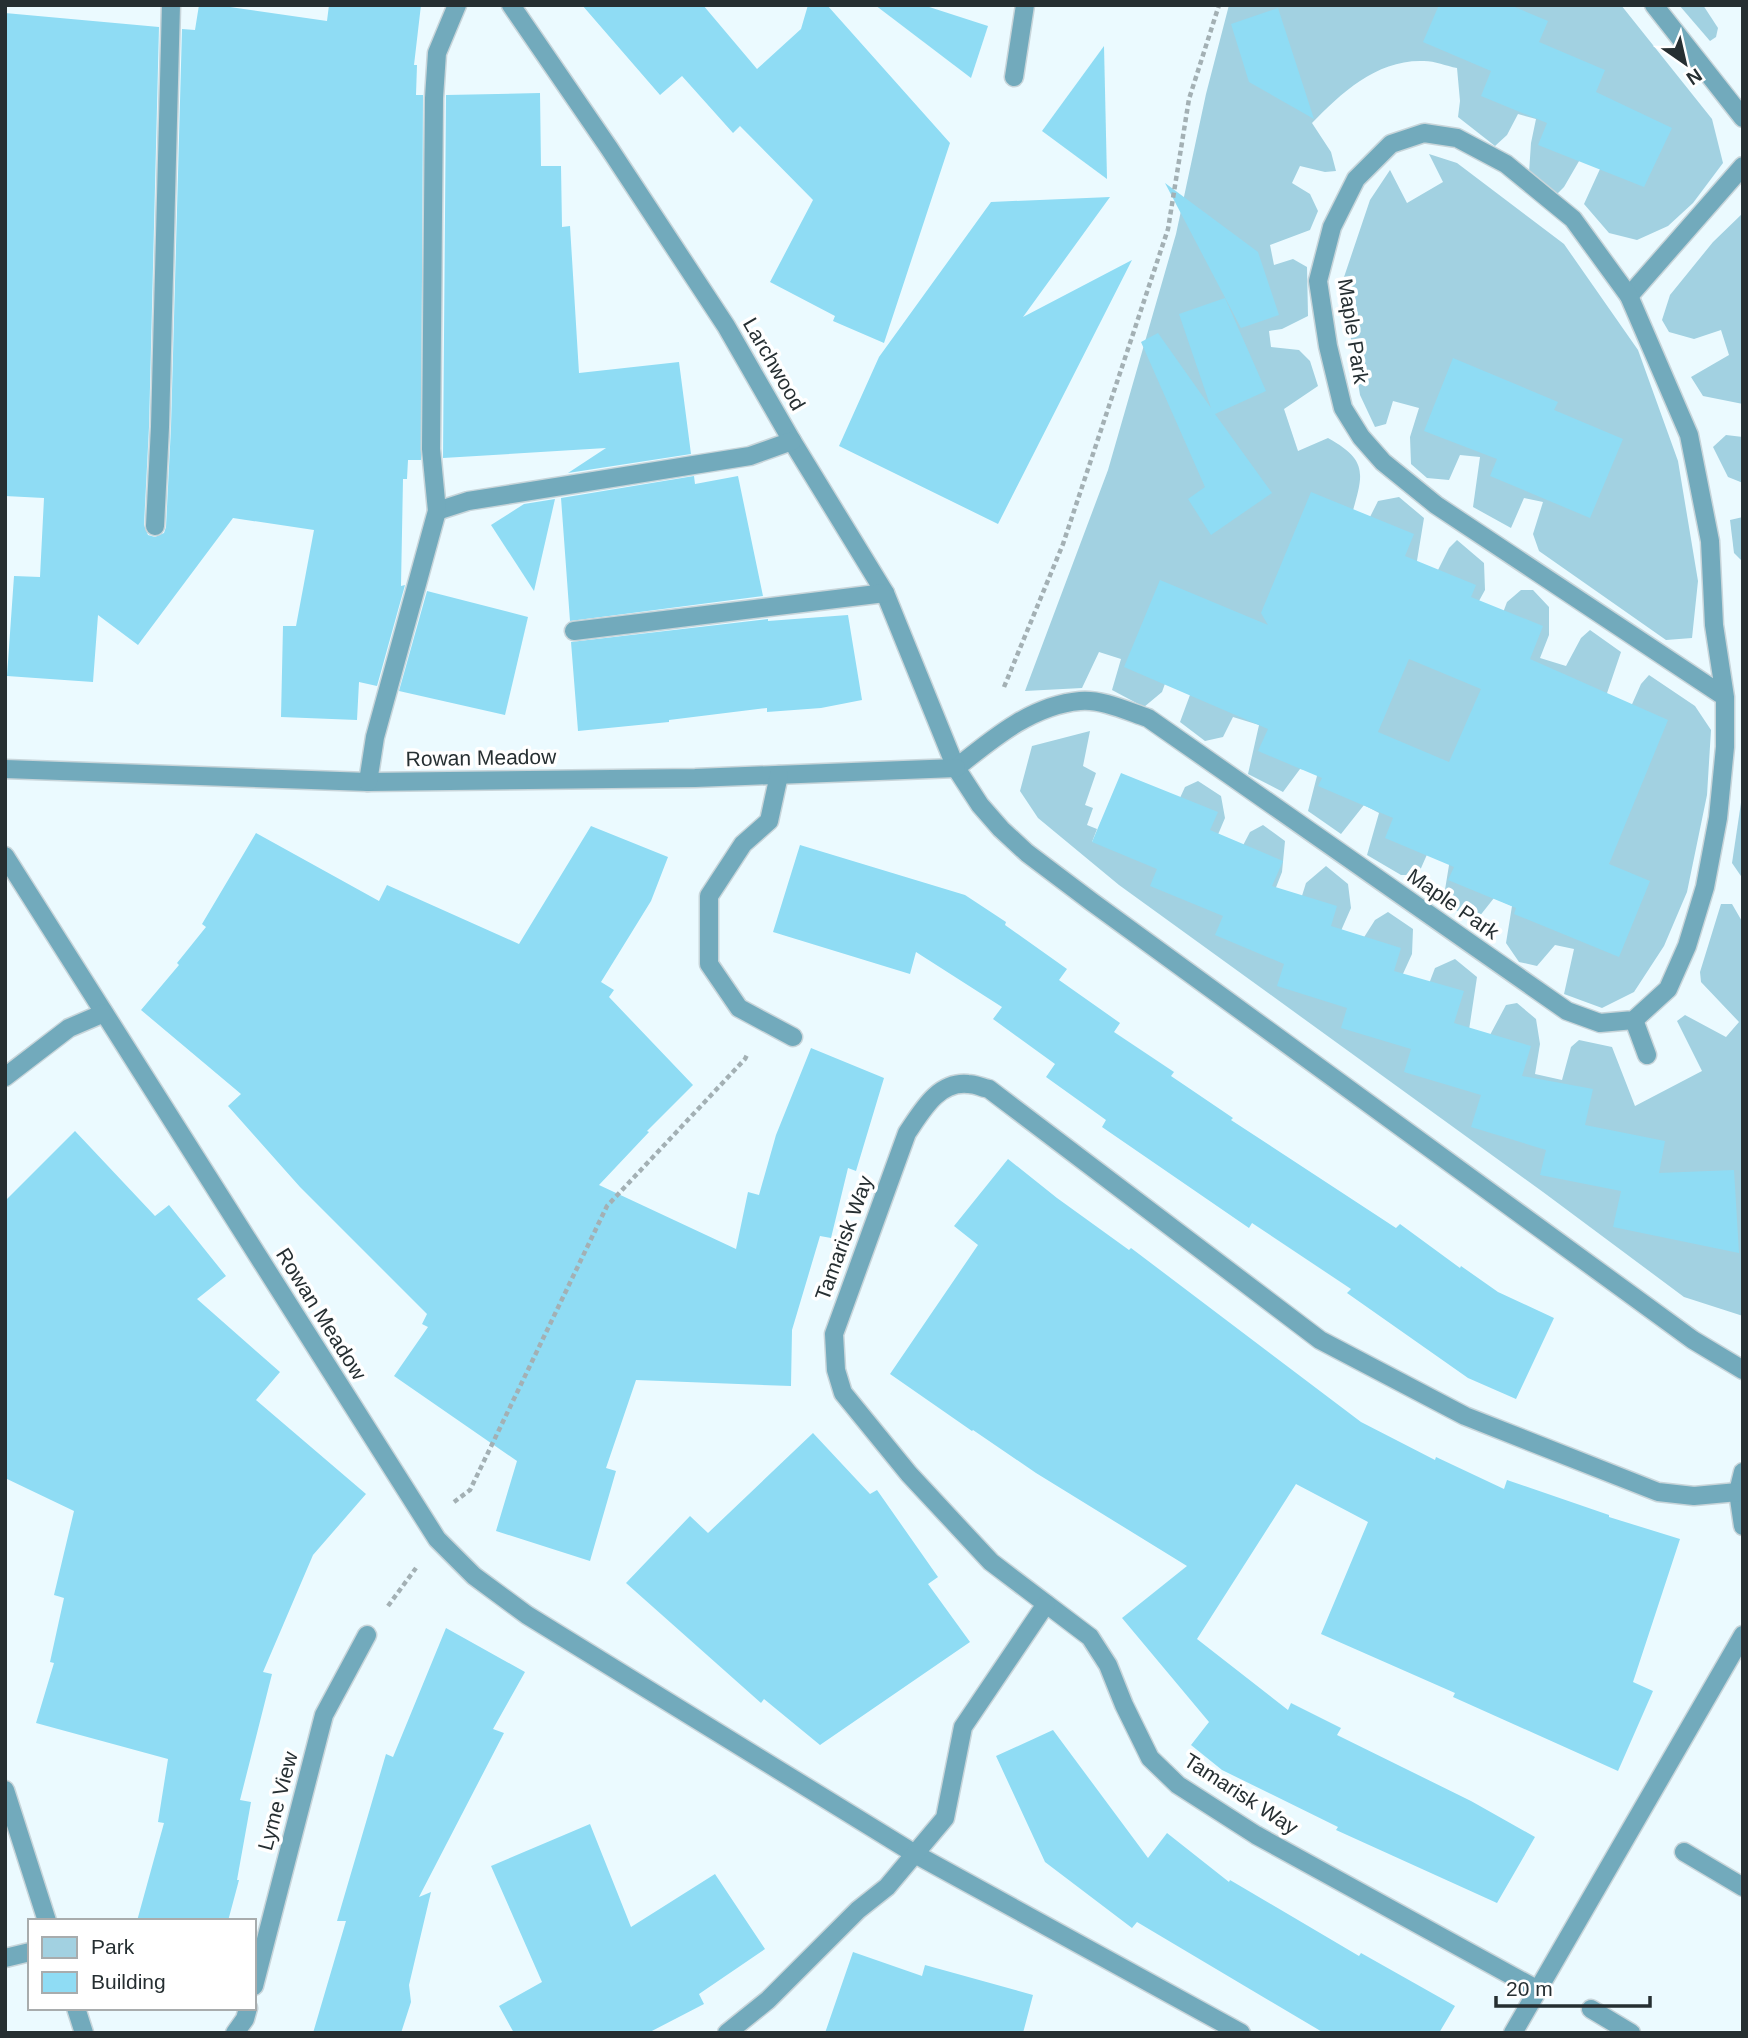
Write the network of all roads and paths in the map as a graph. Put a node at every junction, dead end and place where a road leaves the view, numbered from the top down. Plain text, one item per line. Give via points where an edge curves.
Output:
1 (170, 5) edge
2 (457, 5) edge
3 (512, 5) edge
4 (1026, 5) edge
5 (1219, 5) edge
6 (1654, 5) edge
7 (1014, 77) dead end
8 (1743, 118) edge
9 (1743, 166) edge
10 (1629, 296) junction
11 (792, 441) junction
12 (437, 511) junction
13 (155, 526) dead end
14 (885, 593) junction
15 (574, 631) dead end
16 (1725, 697) junction
17 (996, 736) junction
18 (956, 768) junction
19 (5, 769) edge
20 (779, 775) junction
21 (368, 782) junction
22 (5, 856) edge
23 (104, 1013) junction
24 (761, 1020) junction
25 (1634, 1020) junction
26 (793, 1037) dead end
27 (1647, 1055) dead end
28 (5, 1077) edge
29 (1743, 1370) edge
30 (1743, 1472) edge
31 (1738, 1492) junction
32 (426, 1522) junction
33 (1743, 1526) edge
34 (437, 1539) junction
35 (1046, 1604) junction
36 (367, 1635) joint
37 (1743, 1635) edge
38 (5, 1790) edge
39 (1684, 1852) dead end
40 (915, 1854) junction
41 (1743, 1887) edge
42 (46, 1919) edge
43 (28, 1952) edge
44 (5, 1958) edge
45 (256, 1978) edge
46 (1538, 1990) junction
47 (1591, 2009) dead end
48 (77, 2010) edge
49 (247, 2010) edge
50 (84, 2033) edge
51 (235, 2033) edge
52 (727, 2033) edge
53 (1241, 2033) edge
54 (1513, 2033) edge
55 (1632, 2033) edge

1 - 13 lane
2 - 12 lane via 437,53 434,98 430,449
3 - 11 lane, Larchwood via 726,326
4 - 7 lane
5 - 17 path via 1189,99 1168,229 1063,544 1004,687
6 - 8 lane
9 - 10 lane
10 - 16 lane, Maple Park via 1689,435 1710,541 1714,625
10 - 16 lane, Maple Park via 1573,219 1506,164 1457,138 1424,133 1391,144 1356,178 1332,227 1318,281 1343,408 1383,462 1436,505
11 - 12 lane via 750,456 468,501
11 - 14 lane, Larchwood
12 - 21 lane via 375,737
14 - 15 lane
14 - 18 lane, Larchwood
16 - 25 lane, Maple Park via 1718,818 1705,887 1668,989
17 - 18 lane, Maple Park
17 - 25 lane, Maple Park via 1043,710 1081,701 1148,718 1567,1012 1600,1023
18 - 20 lane, Rowan Meadow
18 - 29 lane, Larchwood via 980,805 1027,853 1693,1340
19 - 21 lane, Rowan Meadow
20 - 21 lane, Rowan Meadow
20 - 24 lane via 769,821 743,844 709,896 709,964 739,1007
22 - 23 lane, Rowan Meadow
23 - 28 lane via 69,1028
23 - 32 lane, Rowan Meadow
24 - 26 lane
24 - 32 path via 745,1059 607,1206 470,1490
25 - 27 lane
30 - 31 lane
31 - 33 lane
31 - 35 lane, Tamarisk Way via 1694,1496 1658,1492 1465,1416 1321,1340 989,1090 968,1083 947,1086 927,1104 907,1133 834,1334 836,1370 843,1394 909,1474 991,1562
32 - 34 lane, Rowan Meadow
34 - 36 path
34 - 40 lane, Rowan Meadow via 474,1576 527,1615
35 - 40 lane via 963,1727 946,1818
35 - 46 lane, Tamarisk Way via 1090,1637 1108,1665 1150,1758 1178,1785 1256,1835
36 - 45 lane, Lyme View via 324,1715
37 - 46 lane
38 - 42 lane
39 - 41 lane
40 - 52 lane via 887,1887
40 - 53 lane
43 - 44 lane
46 - 54 lane
47 - 55 lane
48 - 50 lane
49 - 51 lane

